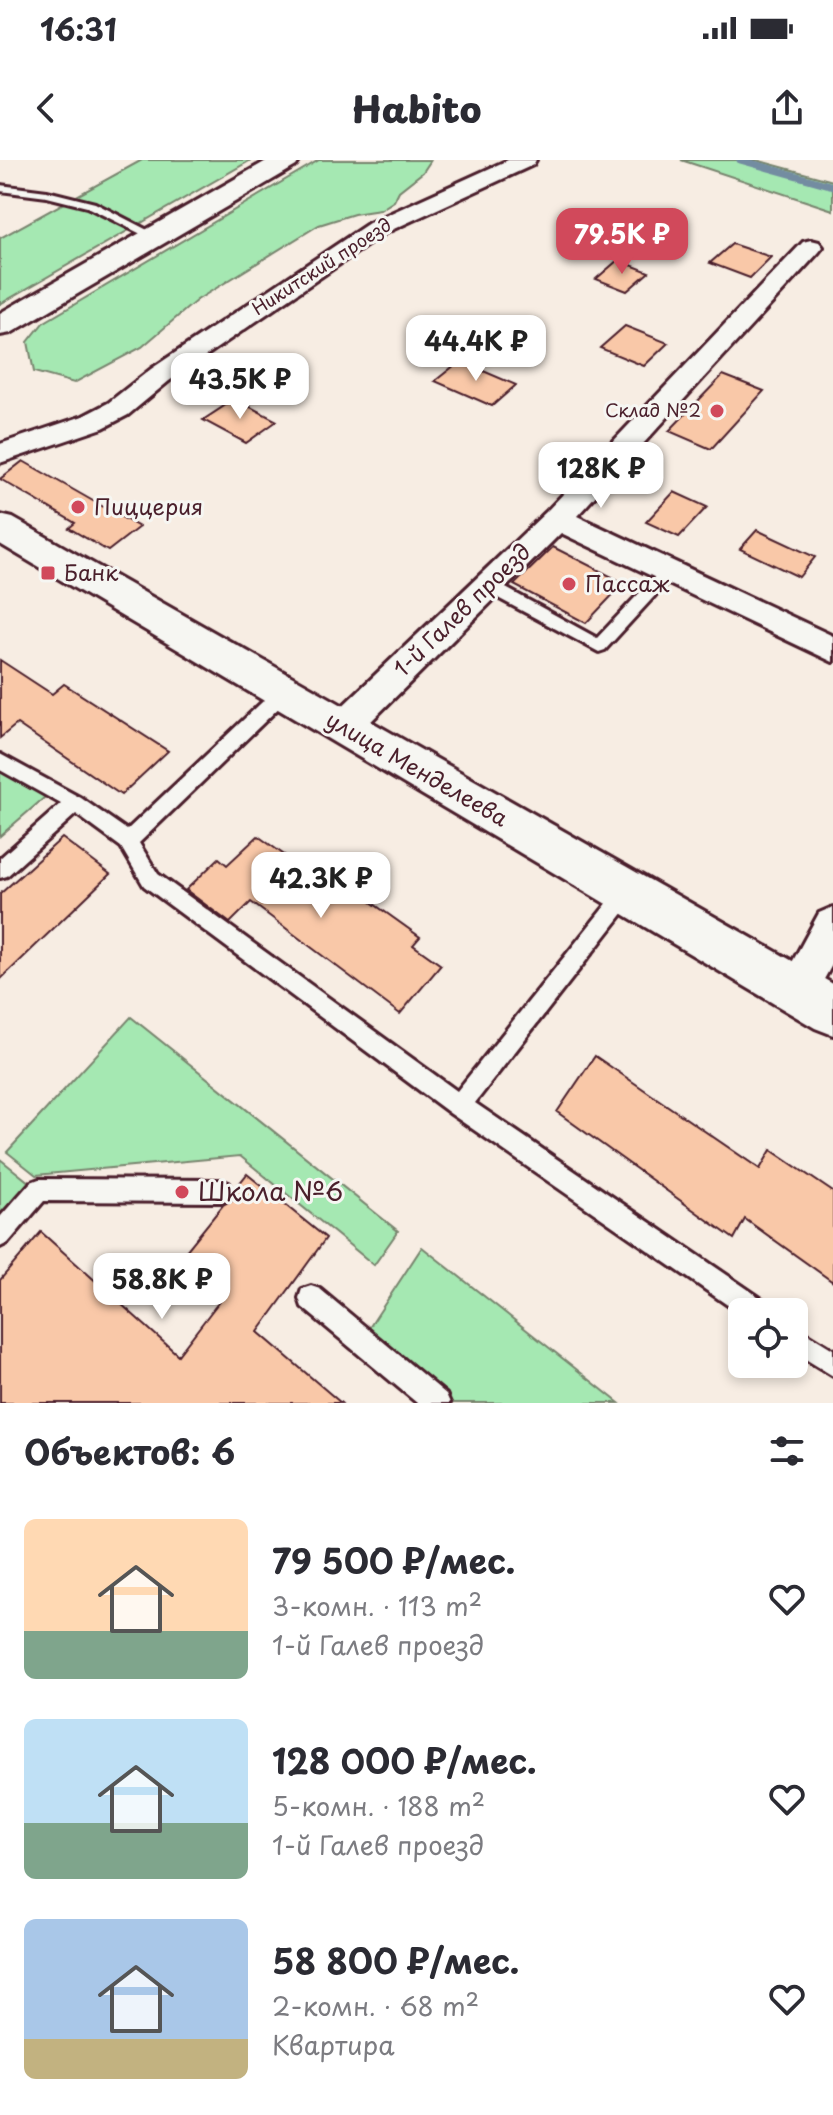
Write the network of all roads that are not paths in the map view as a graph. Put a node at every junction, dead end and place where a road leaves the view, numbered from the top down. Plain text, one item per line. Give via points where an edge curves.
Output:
1 (287, 160) edge
2 (525, 160) edge
3 (0, 188) edge
4 (155, 237) junction
5 (811, 247) dead end
6 (0, 326) edge
7 (0, 454) edge
8 (557, 519) junction
9 (0, 527) edge
10 (668, 572) junction
11 (489, 586) junction
12 (833, 650) edge
13 (284, 692) junction
14 (343, 727) junction
15 (0, 761) edge
16 (75, 803) junction
17 (128, 841) junction
18 (0, 870) edge
19 (629, 890) junction
20 (833, 925) edge
21 (815, 1001) edge
22 (459, 1106) junction
23 (221, 1191) dead end
24 (0, 1235) edge
25 (311, 1298) dead end
26 (739, 1298) edge
27 (808, 1347) edge
28 (833, 1364) edge
29 (437, 1403) edge

1 - 4 main road
2 - 7 street, Никитский проезд via 377,228 118,409
3 - 4 lane via 91,205
4 - 6 main road
5 - 8 street, 1-й Галев проезд
8 - 10 street
8 - 11 street, 1-й Галев проезд
9 - 13 main road, улица Менделеева
10 - 11 lane via 599,646
10 - 12 street
11 - 14 street, 1-й Галев проезд
13 - 14 main road, улица Менделеева
13 - 17 lane
14 - 19 main road, улица Менделеева
15 - 16 lane
16 - 17 lane
16 - 18 lane
17 - 22 lane via 151,880
19 - 21 main road, улица Менделеева
19 - 22 lane
20 - 21 street
22 - 26 lane
23 - 24 lane via 39,1190
25 - 29 lane
27 - 28 lane

